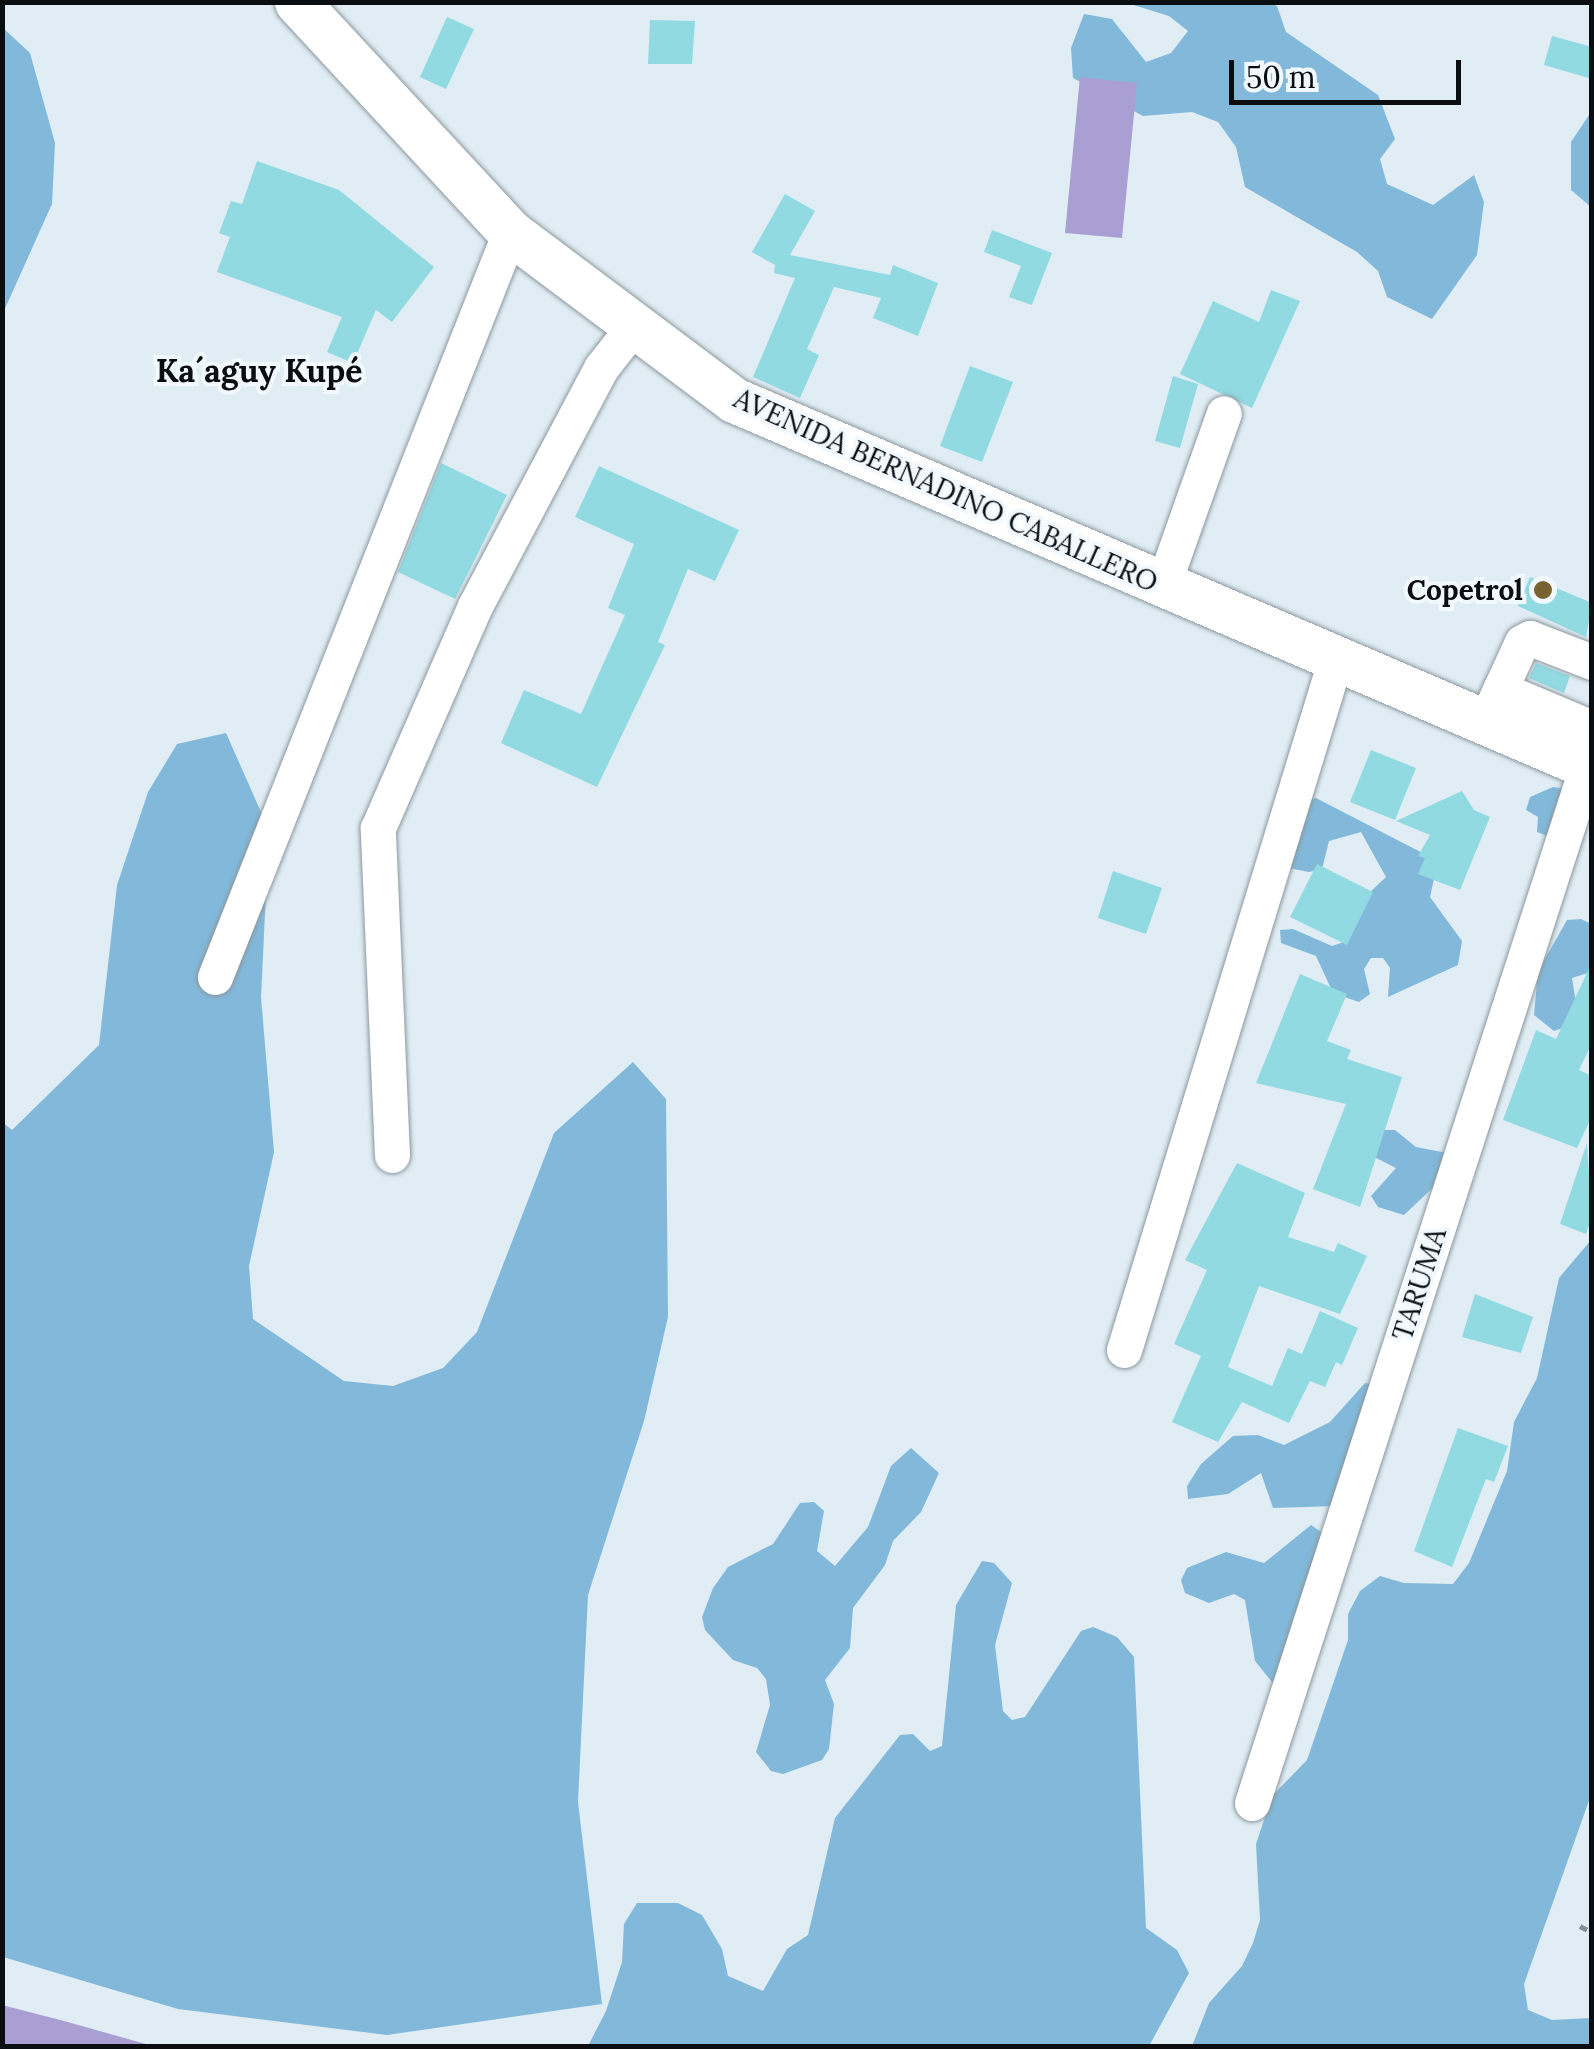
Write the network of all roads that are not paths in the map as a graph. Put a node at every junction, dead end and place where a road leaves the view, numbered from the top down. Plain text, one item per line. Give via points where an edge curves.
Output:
1 (298, 2) edge
2 (510, 232) junction
3 (633, 326) junction
4 (1224, 413) dead end
5 (1163, 585) junction
6 (1336, 658) junction
7 (1592, 662) edge
8 (1492, 706) junction
9 (1585, 745) edge
10 (215, 978) dead end
11 (392, 1155) dead end
12 (1124, 1350) dead end
13 (1252, 1802) dead end

1 - 2 main road, AVENIDA BERNADINO CABALLERO
2 - 3 main road, AVENIDA BERNADINO CABALLERO
2 - 10 street
3 - 5 main road, AVENIDA BERNADINO CABALLERO via 734,400
3 - 11 street via 601,368 475,606 378,828
4 - 5 street
5 - 6 main road, AVENIDA BERNADINO CABALLERO
6 - 8 main road, AVENIDA BERNADINO CABALLERO
6 - 12 street
7 - 8 street via 1530,638
8 - 9 main road, AVENIDA BERNADINO CABALLERO
9 - 13 street, TARUMA

